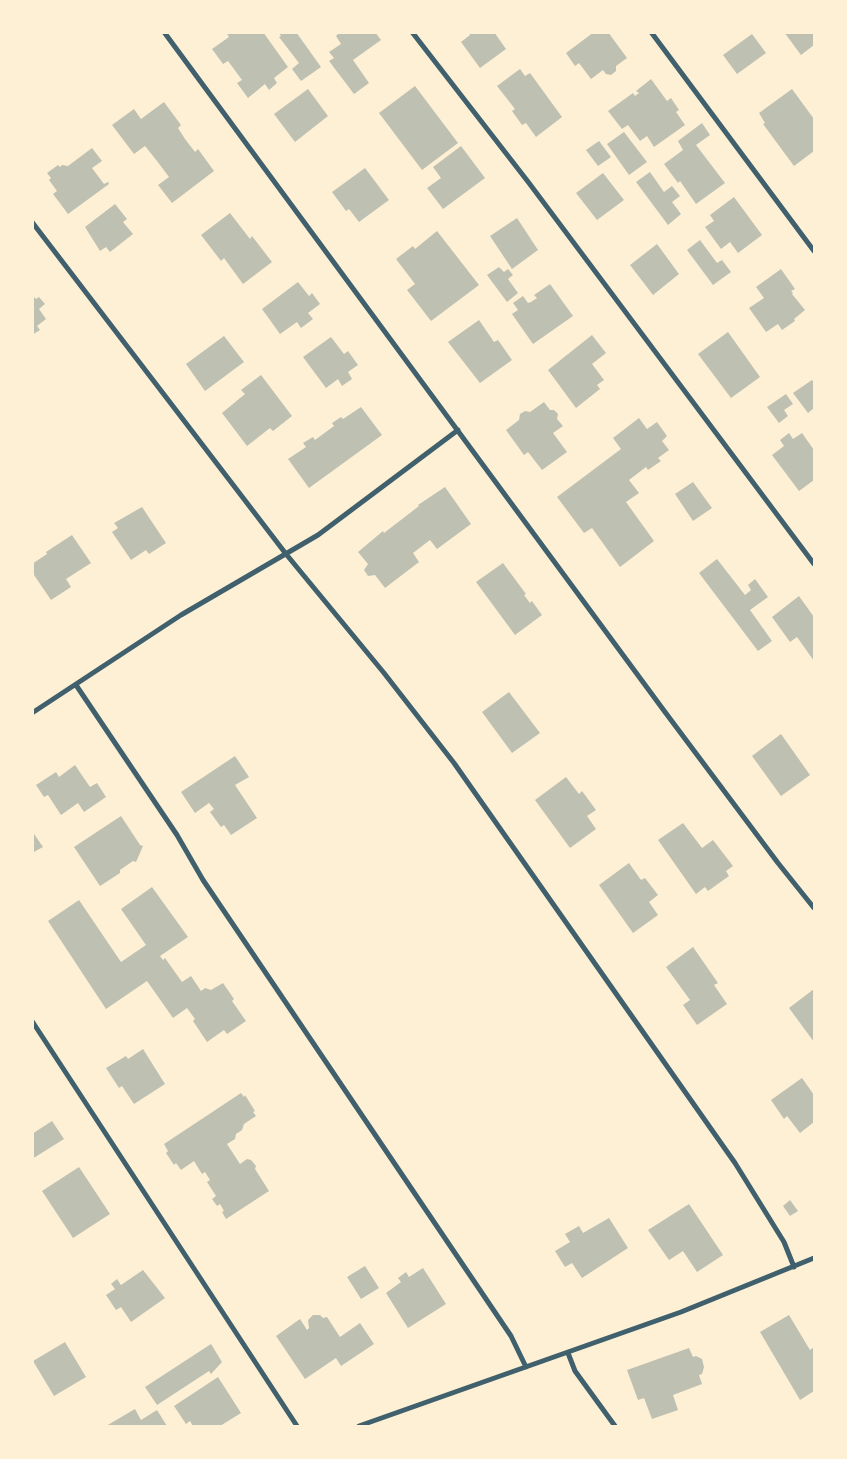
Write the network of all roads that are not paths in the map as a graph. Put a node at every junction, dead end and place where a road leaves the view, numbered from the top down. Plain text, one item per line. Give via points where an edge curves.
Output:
1 (164, 32) edge
2 (412, 32) edge
3 (652, 32) edge
4 (32, 222) edge
5 (814, 251) edge
6 (458, 430) junction
7 (286, 554) junction
8 (814, 564) edge
9 (76, 686) junction
10 (32, 713) edge
11 (814, 908) edge
12 (32, 1021) edge
13 (814, 1258) edge
14 (794, 1268) junction
15 (568, 1353) junction
16 (526, 1367) junction
17 (297, 1426) edge
18 (359, 1426) edge
19 (615, 1426) edge

1 - 6 street
2 - 8 street
3 - 5 street
4 - 7 street
6 - 7 street via 328,528
6 - 11 street
7 - 9 street via 181,615
7 - 14 street via 454,763 735,1163 784,1242
9 - 10 street
9 - 16 street via 177,835 208,888 511,1336
12 - 17 street
13 - 14 street
14 - 15 street
15 - 16 street
15 - 19 street via 575,1371
16 - 18 street

